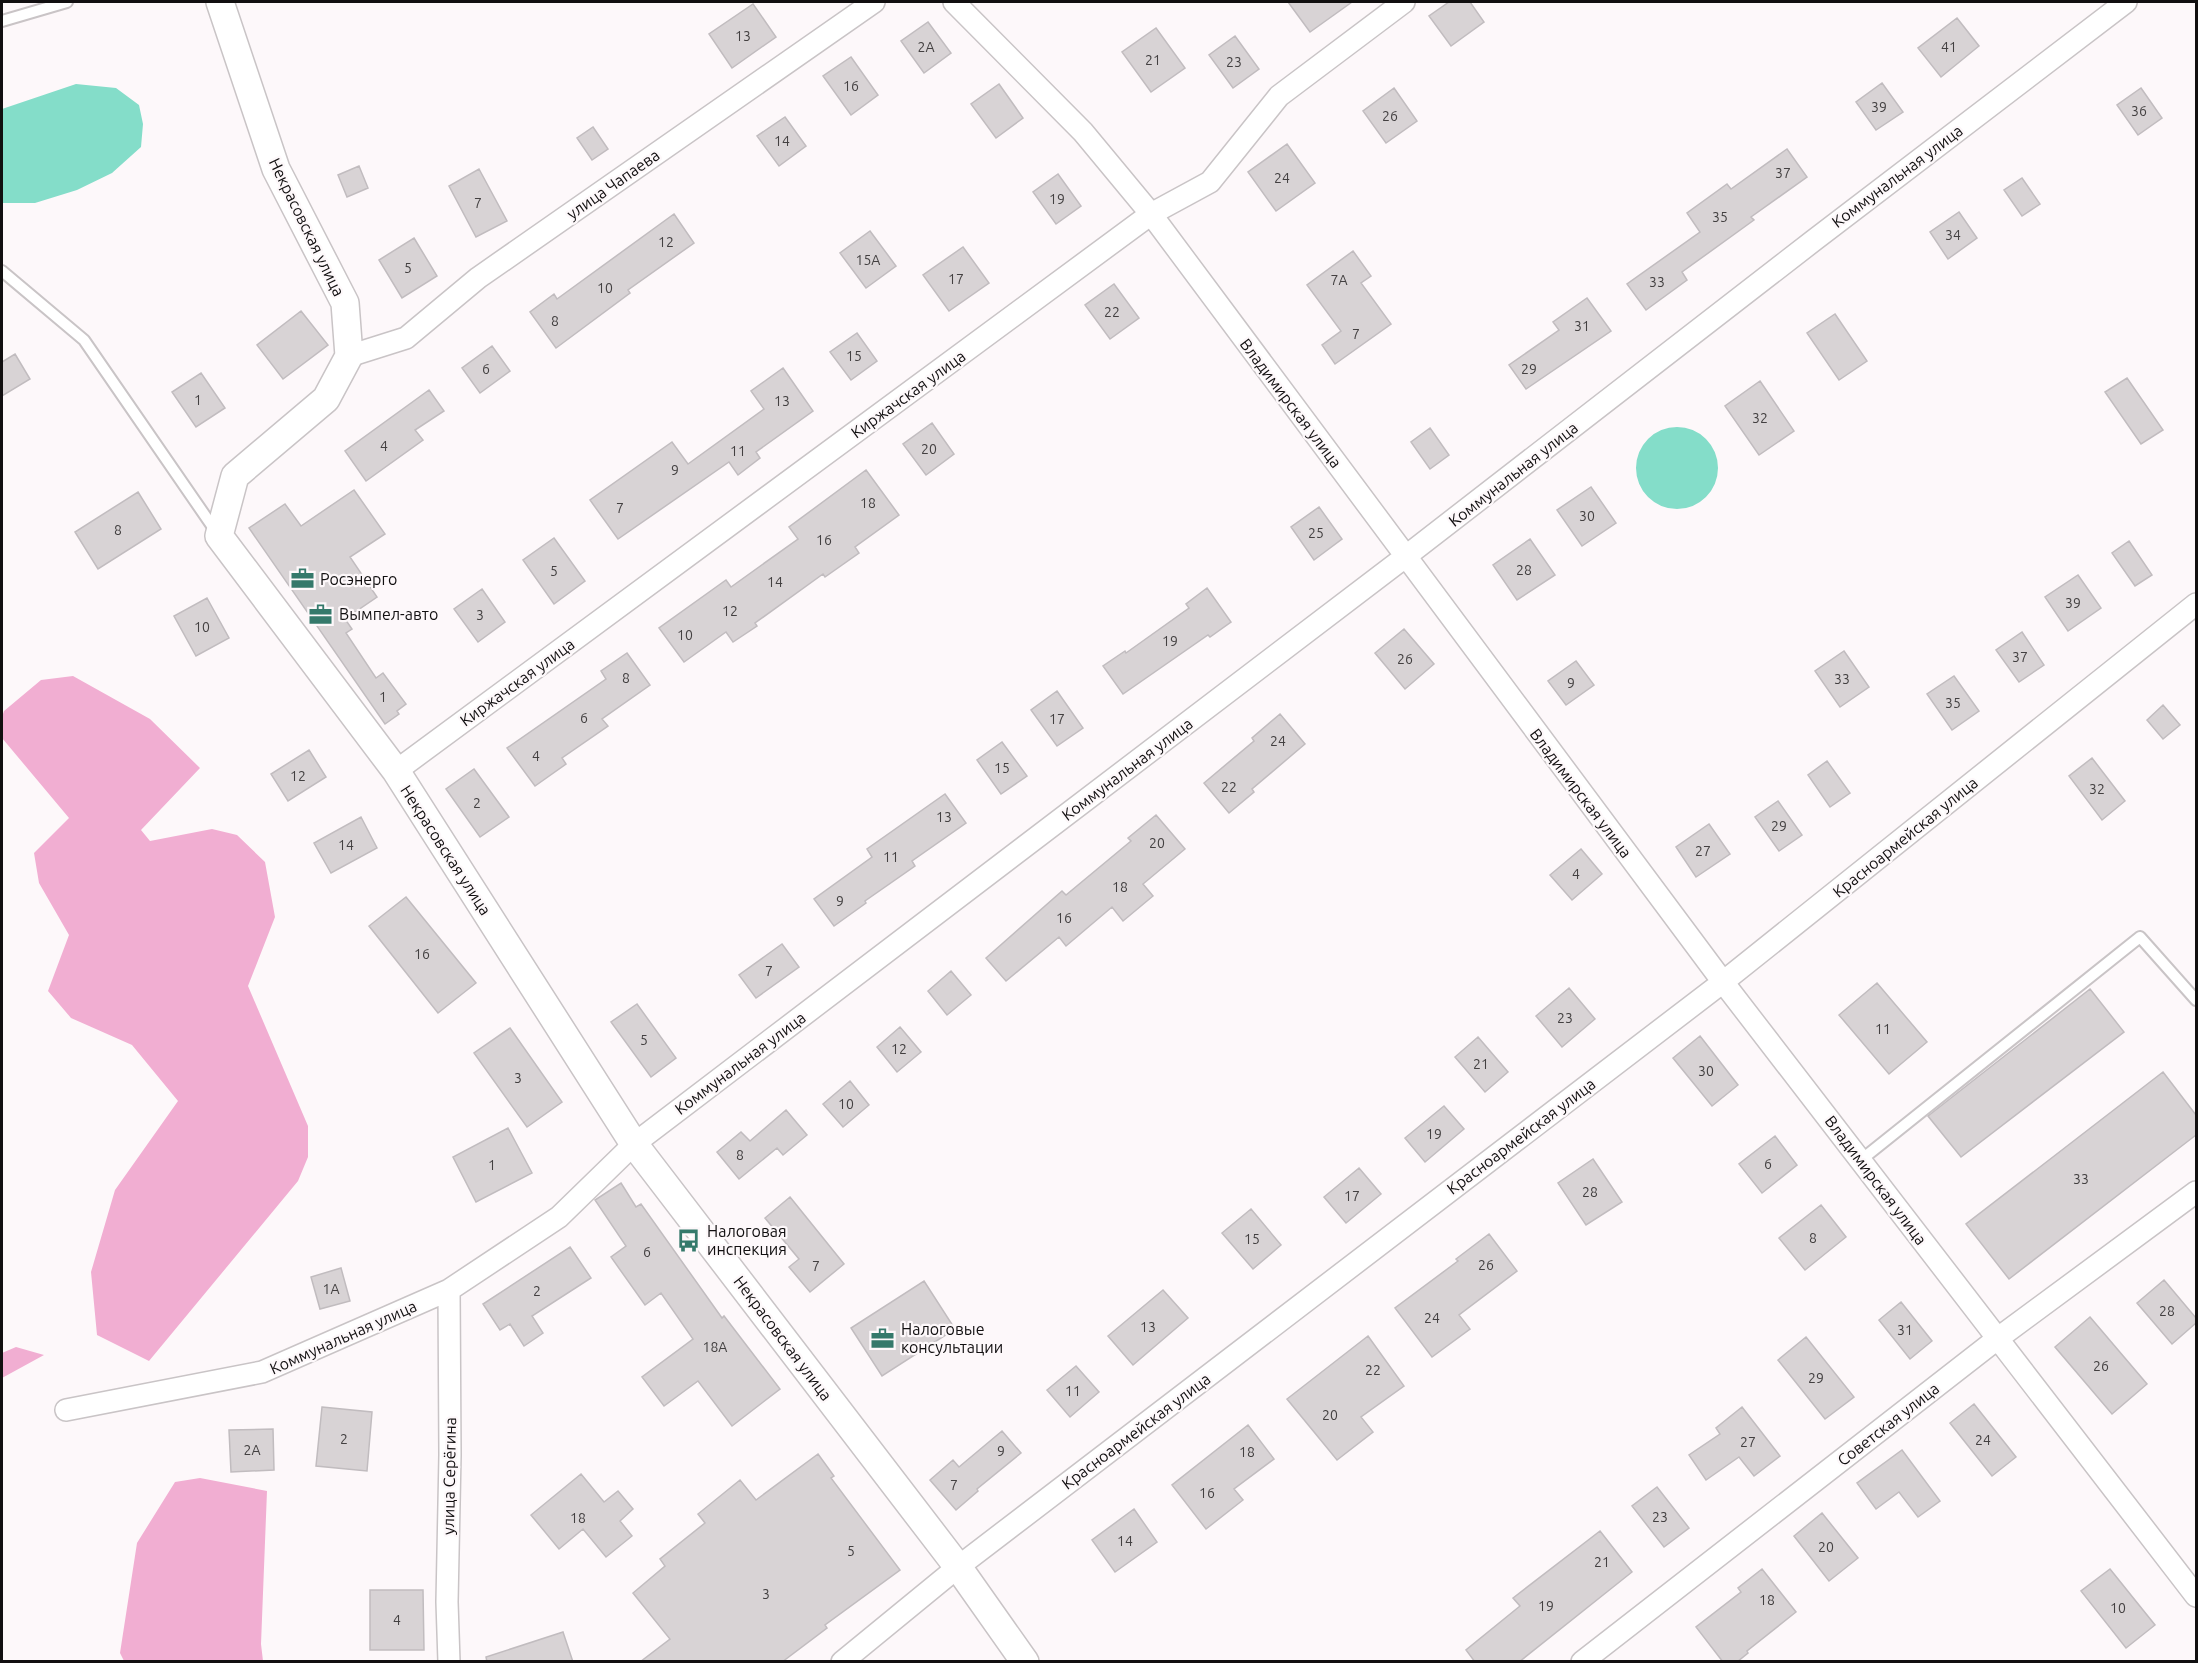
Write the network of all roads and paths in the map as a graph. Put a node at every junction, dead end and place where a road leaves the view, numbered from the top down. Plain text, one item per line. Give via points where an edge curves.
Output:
1 (67, 2) edge
2 (220, 2) edge
3 (874, 2) edge
4 (954, 2) edge
5 (1404, 2) edge
6 (2126, 2) edge
7 (2, 21) edge
8 (1151, 214) junction
9 (2, 271) edge
10 (349, 356) junction
11 (219, 536) junction
12 (1405, 557) junction
13 (2196, 604) edge
14 (396, 771) junction
15 (1723, 982) junction
16 (2196, 1000) edge
17 (634, 1144) junction
18 (1861, 1160) junction
19 (2196, 1192) edge
20 (448, 1290) junction
21 (1997, 1340) junction
22 (66, 1410) dead end
23 (958, 1567) junction
24 (2196, 1596) edge
25 (449, 1662) edge
26 (842, 1662) edge
27 (1025, 1662) edge
28 (1582, 1662) edge

1 - 7 lane
2 - 10 street, Некрасовская улица via 276,169 345,303
3 - 10 street, улица Чапаева via 478,278 406,338
4 - 8 street, Владимирская улица via 1083,132
5 - 8 street, Киржачская улица via 1279,96 1210,182
6 - 12 street, Коммунальная улица
8 - 12 street, Владимирская улица
8 - 14 street, Киржачская улица
9 - 11 lane via 84,340
10 - 11 street via 326,399 235,476
11 - 14 street, Некрасовская улица
12 - 15 street, Владимирская улица
12 - 17 street, Коммунальная улица
13 - 15 street, Красноармейская улица
14 - 17 street, Некрасовская улица
15 - 18 street, Владимирская улица
15 - 23 street, Красноармейская улица
16 - 18 lane via 2140,937
17 - 20 street, Коммунальная улица via 559,1217
17 - 23 street, Некрасовская улица
18 - 21 street, Владимирская улица
19 - 21 street, Советская улица
20 - 22 street, Коммунальная улица via 262,1372
20 - 25 street, улица Серёгина
21 - 24 street, Владимирская улица
21 - 28 street, Советская улица
23 - 26 street, Красноармейская улица
23 - 27 street, Некрасовская улица

